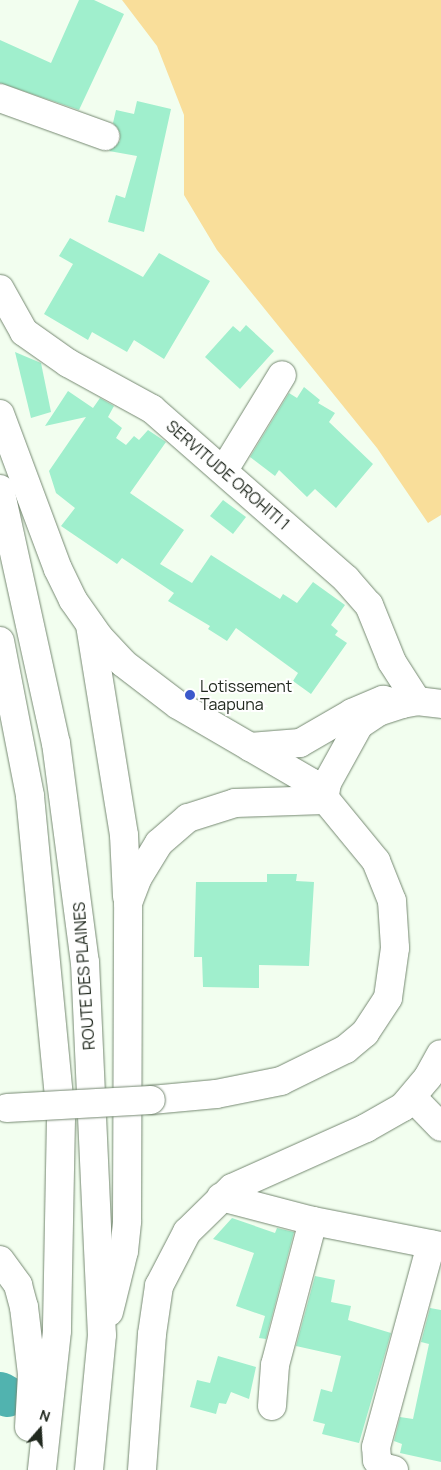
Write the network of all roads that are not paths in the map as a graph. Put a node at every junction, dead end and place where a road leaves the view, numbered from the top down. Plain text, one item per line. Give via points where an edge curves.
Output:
1 (0, 98) edge
2 (105, 136) dead end
3 (0, 290) edge
4 (282, 375) dead end
5 (0, 414) edge
6 (224, 470) junction
7 (0, 489) edge
8 (90, 624) junction
9 (0, 641) edge
10 (420, 703) edge
11 (250, 747) junction
12 (324, 800) junction
13 (128, 903) junction
14 (441, 1054) edge
15 (413, 1098) junction
16 (4, 1108) edge
17 (441, 1127) edge
18 (221, 1197) junction
19 (313, 1221) junction
20 (436, 1245) edge
21 (0, 1260) edge
22 (102, 1335) junction
23 (41, 1378) junction
24 (272, 1406) dead end
25 (142, 1461) edge
26 (27, 1470) edge
27 (42, 1470) edge
28 (89, 1470) edge
29 (394, 1470) edge

1 - 2 main road
3 - 6 main road, SERVITUDE OROHITI 1 via 12,316 30,337 68,363 152,410
4 - 6 main road
5 - 8 main road via 58,569
6 - 10 main road, SERVITUDE OROHITI 1 via 346,579 368,605 392,662
7 - 22 main road, ROUTE DES PLAINES via 56,743 73,855 86,972
8 - 11 main road via 123,663 146,683 214,728
8 - 13 main road via 124,835
9 - 23 main road, ROUTE DES PLAINES via 30,796 61,1118 57,1331
10 - 11 main road via 383,700 352,713 300,743
10 - 12 main road via 378,712 360,725 327,782
11 - 12 main road via 312,783
12 - 13 main road via 235,803 188,818 150,855
12 - 16 main road, bridge via 376,861 392,901 395,948 392,977 385,1004 364,1033 346,1049 281,1081 216,1094
13 - 22 main road via 129,1185 124,1251
14 - 15 main road
15 - 17 main road
15 - 18 main road via 366,1128 232,1188
18 - 19 main road
18 - 25 main road via 187,1232 159,1286
19 - 20 main road
19 - 24 main road via 275,1365
20 - 29 main road via 376,1447 383,1467
21 - 23 main road via 18,1285
22 - 28 main road, ROUTE DES PLAINES
23 - 26 main road
23 - 27 main road, ROUTE DES PLAINES

